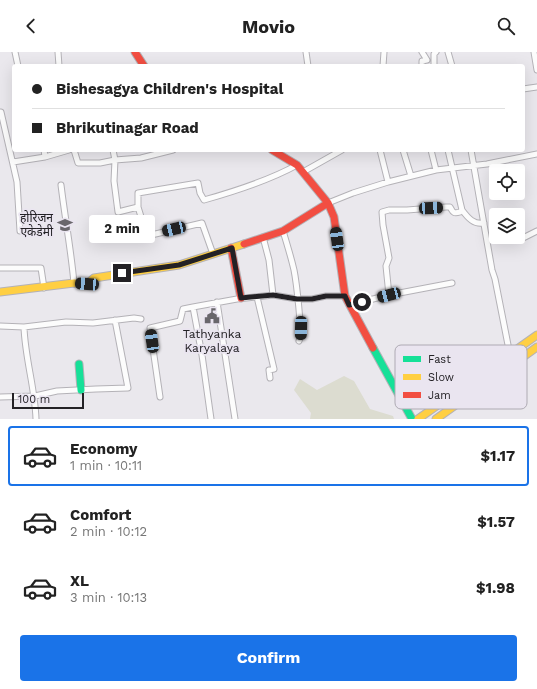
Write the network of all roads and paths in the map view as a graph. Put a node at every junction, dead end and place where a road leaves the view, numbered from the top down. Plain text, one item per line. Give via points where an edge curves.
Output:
1 (15, 52) edge
2 (58, 52) edge
3 (135, 52) edge
4 (306, 52) edge
5 (384, 52) edge
6 (422, 52) edge
7 (436, 52) edge
8 (448, 52) edge
9 (534, 52) edge
10 (18, 64) edge
11 (59, 64) edge
12 (143, 64) edge
13 (308, 64) edge
14 (383, 64) edge
15 (422, 64) edge
16 (434, 64) edge
17 (451, 64) edge
18 (537, 70) edge
19 (537, 87) edge
20 (525, 89) edge
21 (0, 112) edge
22 (44, 152) edge
23 (62, 152) edge
24 (75, 152) edge
25 (113, 152) edge
26 (165, 152) edge
27 (278, 152) edge
28 (338, 152) edge
29 (380, 152) edge
30 (404, 152) edge
31 (431, 152) edge
32 (448, 152) edge
33 (471, 152) edge
34 (537, 154) edge
35 (44, 157) junction
36 (115, 160) junction
37 (13, 162) junction
38 (297, 165) junction
39 (473, 165) junction
40 (452, 167) junction
41 (436, 170) junction
42 (303, 172) junction
43 (411, 176) junction
44 (388, 182) junction
45 (62, 185) dead end
46 (328, 203) junction
47 (138, 207) junction
48 (462, 210) junction
49 (484, 223) junction
50 (20, 231) dead end
51 (283, 231) junction
52 (537, 231) edge
53 (263, 237) junction
54 (525, 237) edge
55 (232, 248) junction
56 (213, 254) junction
57 (0, 268) edge
58 (74, 283) junction
59 (452, 283) dead end
60 (44, 288) junction
61 (0, 292) edge
62 (273, 295) junction
63 (389, 295) junction
64 (345, 296) junction
65 (257, 297) junction
66 (241, 298) junction
67 (297, 299) junction
68 (217, 302) junction
69 (349, 305) junction
70 (193, 306) junction
71 (141, 319) dead end
72 (115, 320) junction
73 (0, 326) edge
74 (24, 327) junction
75 (537, 335) edge
76 (299, 341) dead end
77 (508, 345) edge
78 (524, 345) edge
79 (537, 347) edge
80 (527, 354) edge
81 (79, 364) dead end
82 (270, 378) dead end
83 (395, 388) edge
84 (81, 390) junction
85 (35, 396) junction
86 (0, 397) edge
87 (160, 397) dead end
88 (406, 409) edge
89 (432, 409) edge
90 (450, 409) edge
91 (36, 419) edge
92 (211, 419) edge
93 (235, 419) edge
94 (412, 419) edge
95 (418, 419) edge
96 (436, 419) edge

1 - 10 street
2 - 11 street
3 - 12 main road
4 - 13 street
5 - 14 street
6 - 15 street via 427,60 422,61
7 - 16 street
8 - 17 street
9 - 18 street
19 - 20 street
21 - 37 street
22 - 35 street
23 - 35 street
24 - 36 street via 78,163
25 - 36 street
26 - 36 street via 141,158
27 - 38 main road
28 - 42 street
29 - 44 street
30 - 43 street
31 - 41 street
32 - 40 street
33 - 39 street
34 - 39 street
35 - 37 street
36 - 47 street via 114,181 118,212
37 - 50 street
38 - 42 main road
38 - 47 street via 272,178 204,200 198,183 138,193
39 - 40 street
39 - 49 street
40 - 41 street
40 - 48 street
41 - 43 street
42 - 46 main road
43 - 44 street
44 - 46 street
45 - 58 street
46 - 51 main road
46 - 64 main road via 334,217
47 - 56 street via 147,236 202,223
48 - 49 street via 475,223
48 - 63 street via 454,213 450,207 446,207 382,212 389,258 386,266
49 - 77 street
51 - 53 main road
51 - 67 street via 294,271
52 - 54 street
53 - 55 main road
53 - 62 street via 269,260
55 - 56 main road
55 - 66 main road
56 - 58 main road via 179,265 94,278 87,284
57 - 60 street via 42,268
58 - 60 main road
59 - 63 street
60 - 61 main road
62 - 65 street
62 - 67 street
63 - 69 street
64 - 67 street
64 - 69 main road
65 - 66 street
65 - 82 street via 274,369 269,370
66 - 68 street
67 - 76 street via 301,328
68 - 70 street
68 - 93 street
69 - 83 main road
70 - 87 street via 183,309 180,322 150,328
70 - 92 street
71 - 72 street
72 - 74 street
72 - 84 street via 128,388
73 - 74 street
74 - 85 street via 25,347
75 - 78 main road
79 - 80 main road
81 - 84 main road
84 - 85 street via 57,391
85 - 86 street
85 - 91 street
88 - 94 main road
89 - 95 main road
90 - 96 main road

